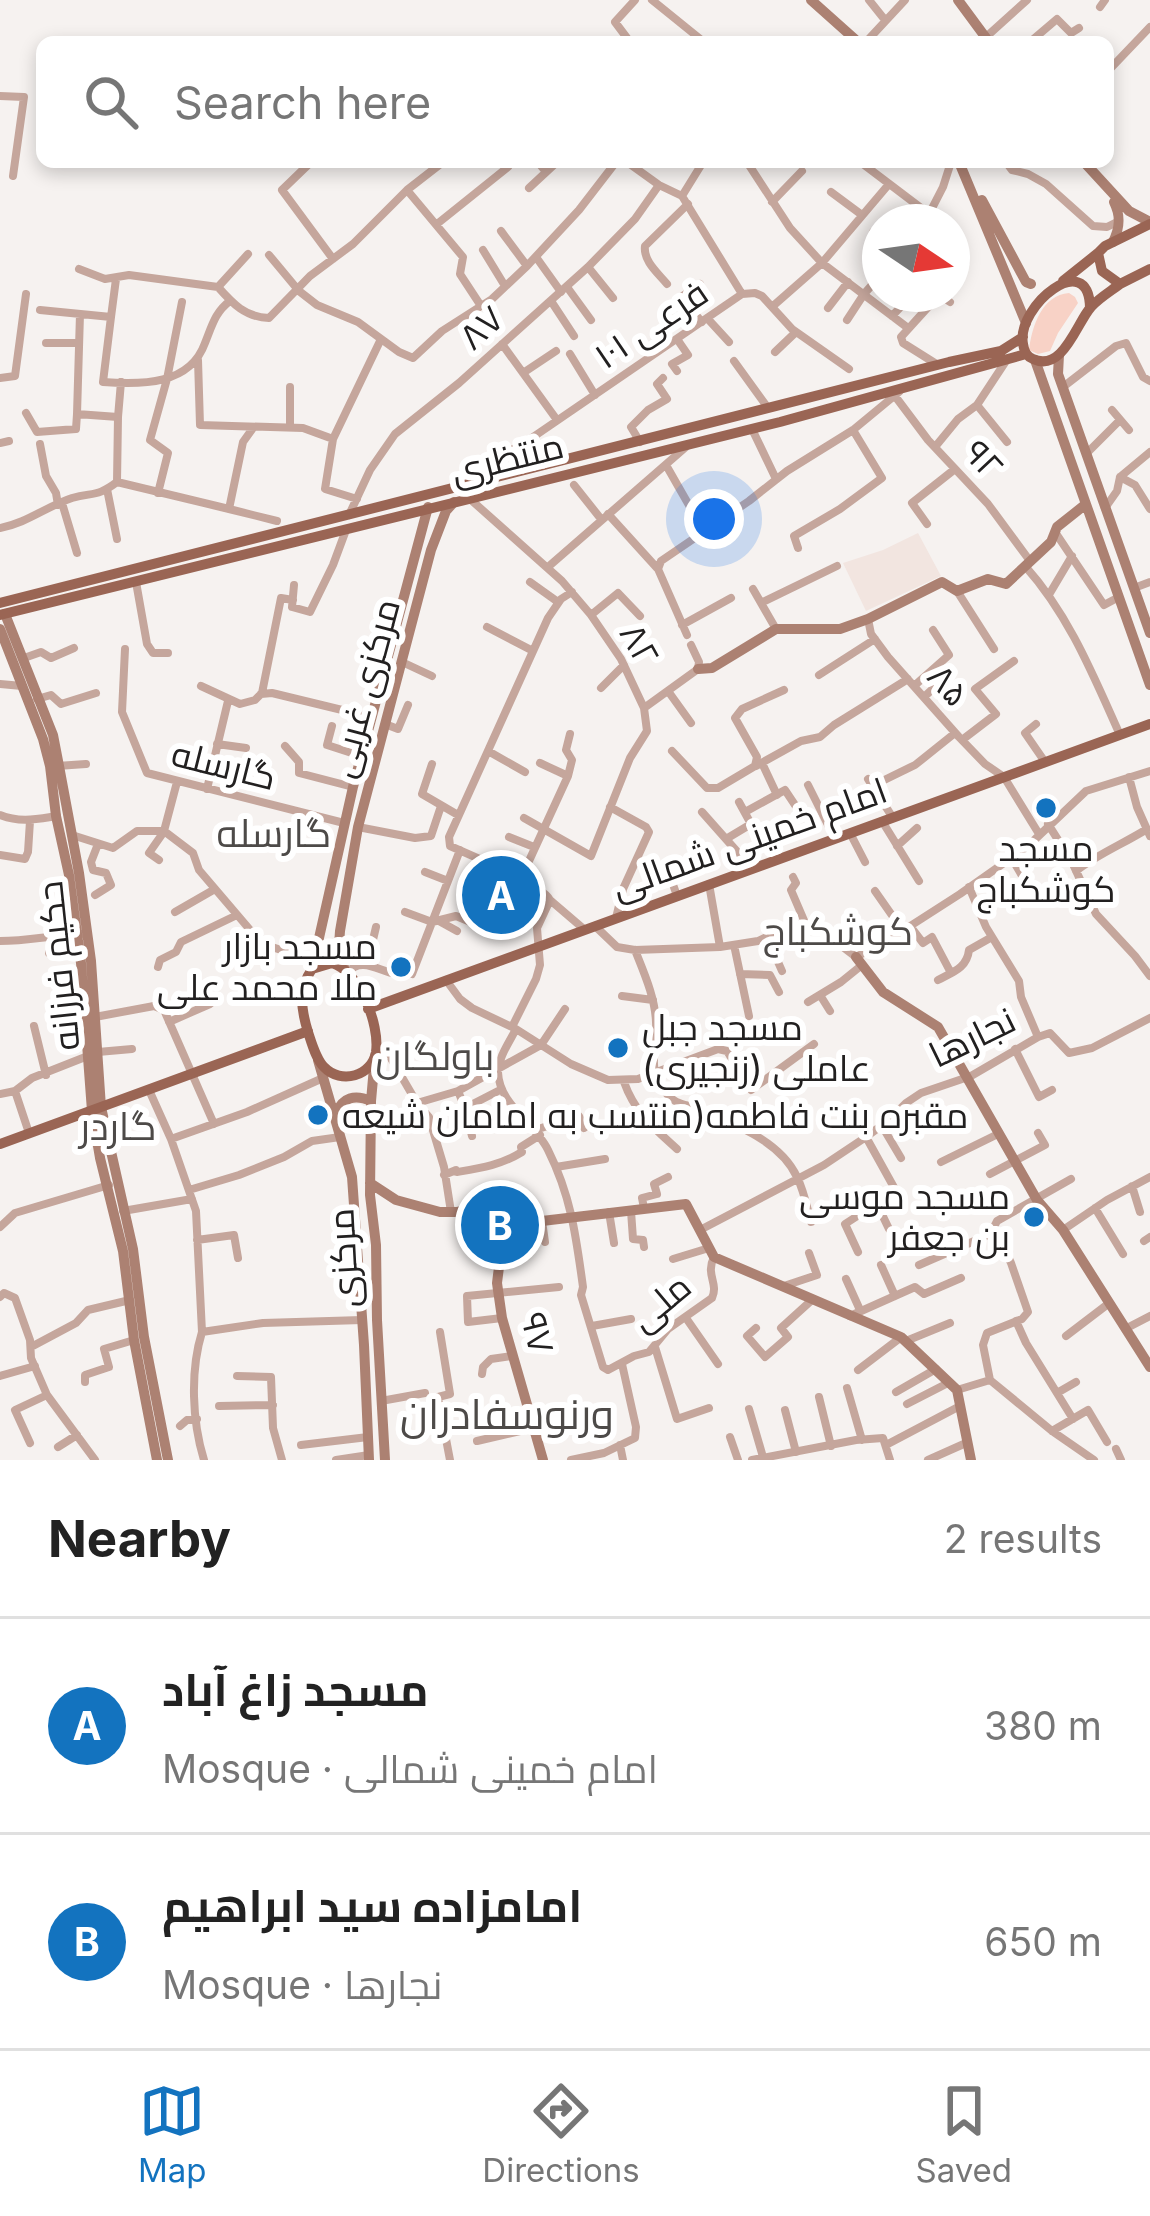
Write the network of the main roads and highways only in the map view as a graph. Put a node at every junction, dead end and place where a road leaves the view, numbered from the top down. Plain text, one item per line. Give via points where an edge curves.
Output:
1 (1150, 223) edge
2 (1098, 253) junction
3 (1150, 269) edge
4 (1063, 281) junction
5 (1120, 284) junction
6 (1090, 308) junction
7 (1022, 337) junction
8 (1030, 357) junction
9 (50, 597) junction
10 (2, 610) edge
11 (1150, 724) edge
12 (368, 1009) junction
13 (308, 1030) junction
14 (0, 1144) edge

1 - 2 main road
2 - 4 main road
2 - 5 main road via 1102,271
3 - 5 main road
4 - 6 main road via 1083,286
4 - 7 main road
5 - 6 main road
6 - 8 main road, منتظری via 1059,355
7 - 8 main road
7 - 9 main road, منتظری via 1001,351
8 - 9 main road, منتظری
9 - 10 main road, منتظری
11 - 12 main road, امام خمینی شمالی
12 - 13 main road via 346,969 313,965 302,996
12 - 13 main road via 376,1053 356,1076 331,1072
13 - 14 main road

